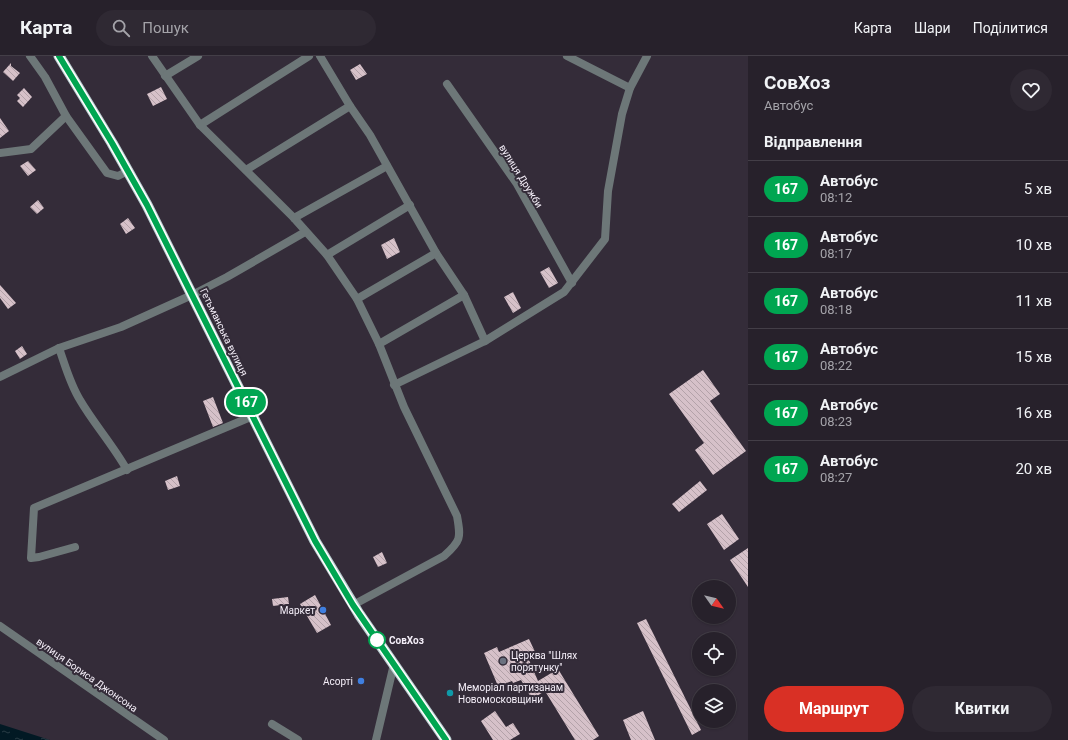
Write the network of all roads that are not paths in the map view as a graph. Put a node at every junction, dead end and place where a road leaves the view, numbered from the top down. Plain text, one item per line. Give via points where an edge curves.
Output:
1 (30, 56) edge
2 (59, 56) edge
3 (152, 56) edge
4 (198, 56) edge
5 (309, 56) edge
6 (320, 56) edge
7 (567, 56) edge
8 (647, 56) edge
9 (166, 76) junction
10 (447, 84) dead end
11 (630, 88) junction
12 (350, 106) junction
13 (66, 116) junction
14 (200, 125) junction
15 (0, 152) edge
16 (387, 166) junction
17 (246, 170) junction
18 (128, 171) junction
19 (410, 205) junction
20 (294, 218) junction
21 (304, 232) junction
22 (436, 253) junction
23 (327, 255) junction
24 (572, 283) junction
25 (192, 295) junction
26 (464, 295) junction
27 (357, 299) junction
28 (485, 341) junction
29 (379, 344) junction
30 (59, 348) junction
31 (0, 377) edge
32 (394, 385) junction
33 (253, 416) junction
34 (126, 470) junction
35 (75, 547) dead end
36 (353, 605) junction
37 (0, 626) edge
38 (394, 664) junction
39 (272, 724) dead end
40 (164, 740) edge
41 (298, 740) edge
42 (376, 740) edge
43 (446, 740) edge

1 - 13 street via 45,77
2 - 18 highway, Гетьманська вулиця
3 - 9 street
4 - 9 street
5 - 14 street
6 - 12 street
7 - 11 street
8 - 11 street
9 - 14 street
10 - 24 street, вулиця Дружби via 517,184
11 - 24 street via 622,114 608,191 605,239
12 - 16 street
12 - 17 street
13 - 15 street via 31,149 12,153
13 - 18 street via 107,173 118,176
14 - 17 street
16 - 19 street
16 - 20 street
17 - 20 street
18 - 25 highway, Гетьманська вулиця
19 - 22 street
19 - 23 street
20 - 21 street
21 - 23 street
21 - 25 street
22 - 26 street
22 - 27 street
23 - 27 street
24 - 28 street via 564,292
25 - 30 street via 121,326
25 - 33 highway, Гетьманська вулиця
26 - 28 street
26 - 29 street
27 - 29 street
28 - 32 street
29 - 32 street
30 - 31 street
30 - 34 street via 79,400 115,449
32 - 36 street via 457,516 460,530 457,544 444,556
33 - 34 street
33 - 36 highway, Гетьманська вулиця via 315,541
34 - 35 street via 34,508 30,558
36 - 38 highway, Гетьманська вулиця
37 - 40 street, вулиця Бориса Джонсона
38 - 42 street
38 - 43 highway, Гетьманська вулиця
39 - 41 street

